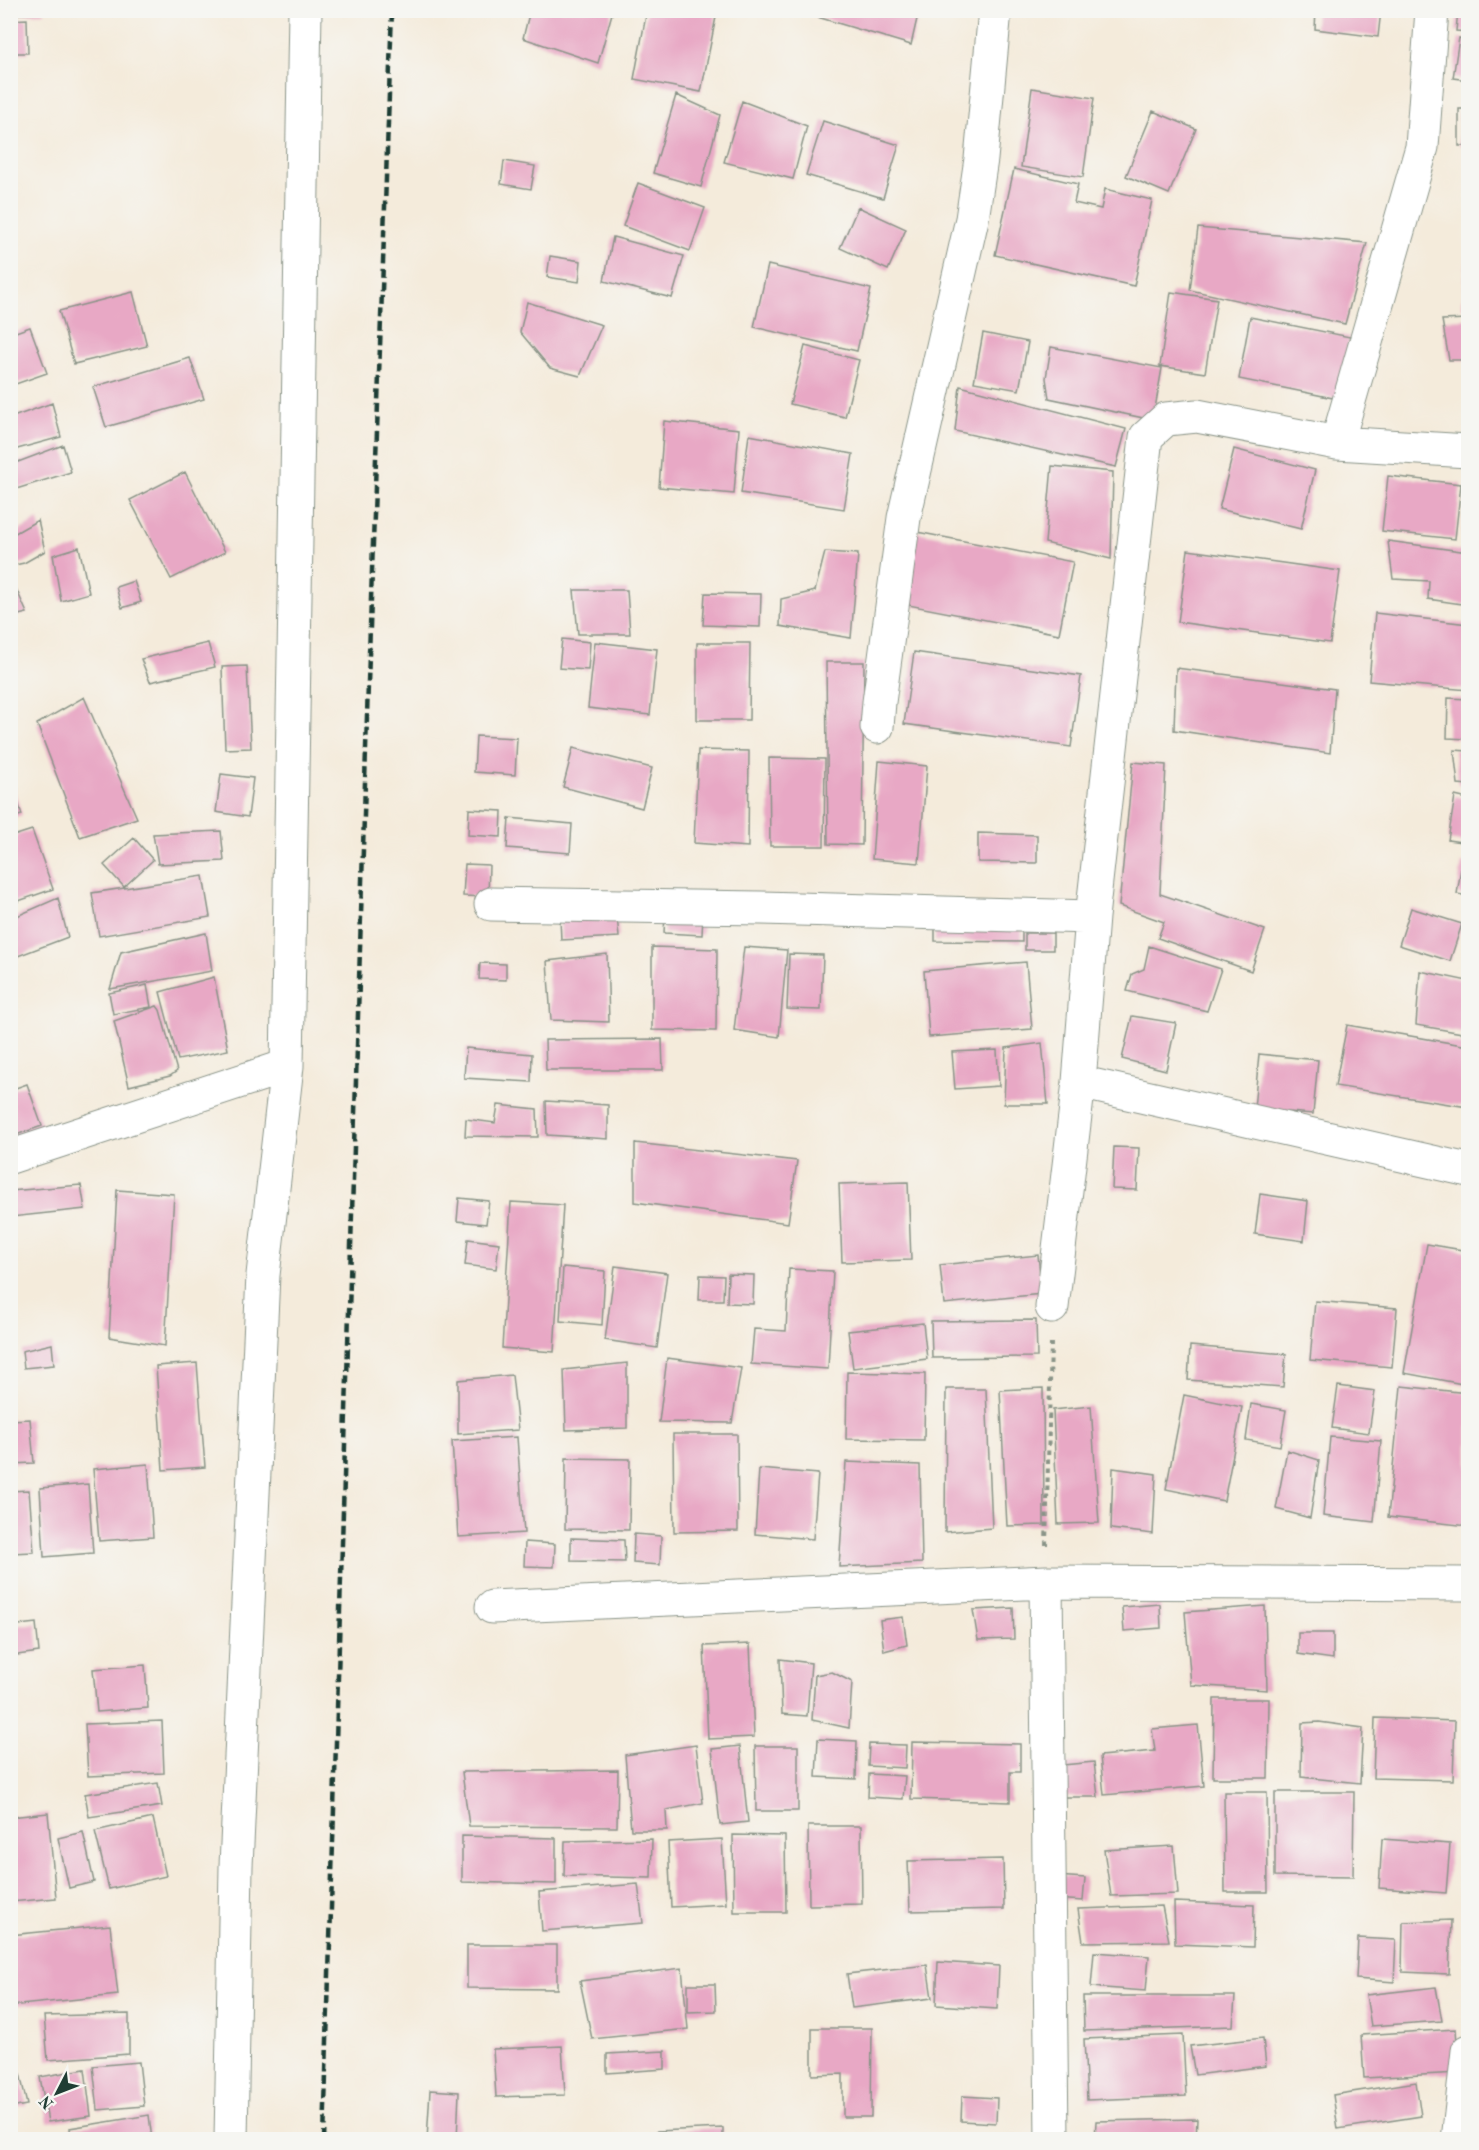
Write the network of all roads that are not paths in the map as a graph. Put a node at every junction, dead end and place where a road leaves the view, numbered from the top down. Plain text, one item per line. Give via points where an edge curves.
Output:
1 (304, 10) edge
2 (995, 10) edge
3 (1432, 10) edge
4 (1337, 443) junction
5 (1468, 451) edge
6 (877, 727) dead end
7 (491, 904) dead end
8 (1092, 917) junction
9 (287, 1066) junction
10 (1078, 1082) junction
11 (10, 1157) edge
12 (1468, 1170) edge
13 (1052, 1307) road end
14 (1046, 1582) junction
15 (1468, 1584) edge
16 (492, 1607) dead end
17 (1468, 2051) edge
18 (231, 2139) edge
19 (1052, 2139) edge
20 (1458, 2139) edge

1 - 9 street
2 - 6 street via 972,219 904,519
3 - 4 street via 1422,147
4 - 5 street
4 - 8 street via 1197,416 1166,419 1146,438
7 - 8 street
8 - 10 street
9 - 11 street
9 - 18 street via 263,1275 236,1866
10 - 12 street
10 - 13 street
14 - 15 street
14 - 16 street
14 - 19 street
17 - 20 street

